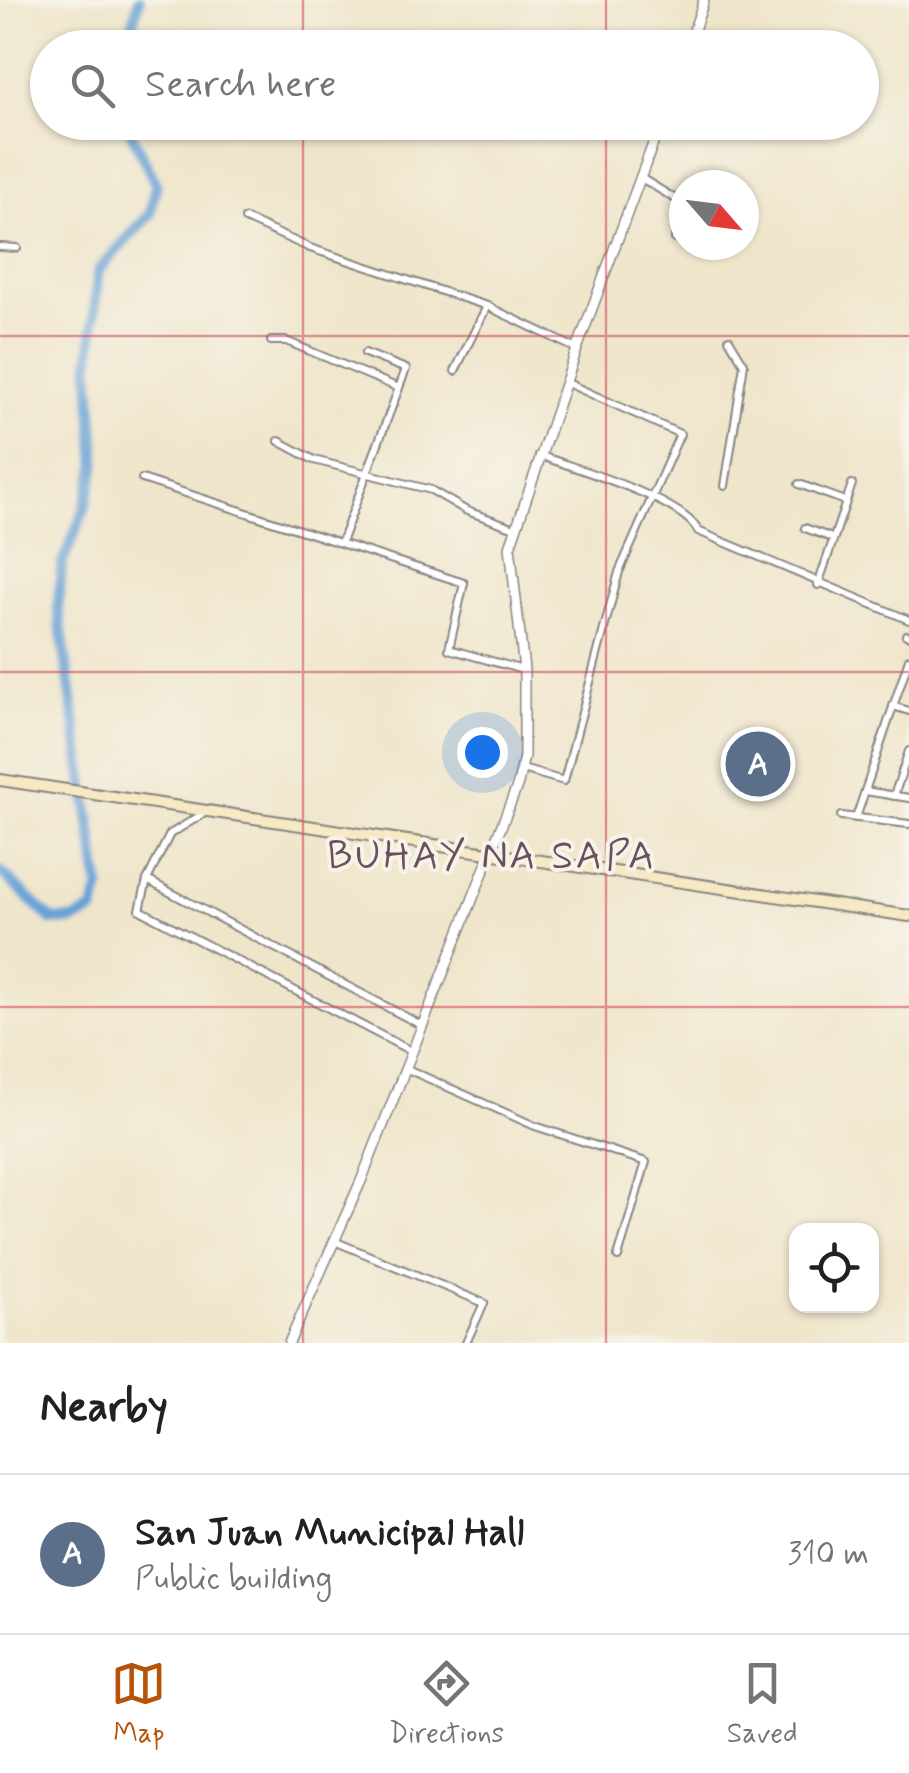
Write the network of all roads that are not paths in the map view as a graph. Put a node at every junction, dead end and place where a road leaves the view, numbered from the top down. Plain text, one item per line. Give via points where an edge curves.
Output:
1 (704, 0) edge
2 (694, 30) edge
3 (655, 140) edge
4 (641, 178) junction
5 (669, 196) edge
6 (244, 219) dead end
7 (0, 246) edge
8 (16, 248) dead end
9 (486, 306) junction
10 (729, 339) dead end
11 (272, 341) dead end
12 (576, 349) junction
13 (365, 353) dead end
14 (455, 371) dead end
15 (565, 382) junction
16 (400, 388) junction
17 (279, 441) dead end
18 (539, 455) junction
19 (367, 474) junction
20 (142, 479) dead end
21 (799, 484) dead end
22 (852, 484) dead end
23 (726, 486) dead end
24 (650, 498) junction
25 (845, 501) junction
26 (515, 528) junction
27 (804, 528) dead end
28 (832, 538) junction
29 (342, 540) junction
30 (818, 584) junction
31 (909, 620) edge
32 (909, 661) edge
33 (524, 670) junction
34 (893, 706) junction
35 (909, 711) edge
36 (909, 751) edge
37 (522, 769) junction
38 (0, 780) edge
39 (865, 791) junction
40 (894, 796) junction
41 (909, 798) edge
42 (208, 811) junction
43 (842, 816) dead end
44 (856, 818) junction
45 (909, 824) edge
46 (490, 853) junction
47 (147, 880) junction
48 (909, 916) edge
49 (421, 1025) junction
50 (411, 1052) junction
51 (405, 1068) junction
52 (334, 1240) junction
53 (618, 1257) dead end
54 (289, 1343) edge
55 (466, 1343) edge

1 - 2 street
3 - 4 street
4 - 5 street
4 - 12 street
6 - 9 street
7 - 8 street
9 - 12 street
9 - 14 street
10 - 23 street via 744,364
11 - 16 street
12 - 15 street
13 - 16 street via 406,369
15 - 18 street
15 - 24 street via 680,434
16 - 19 street
17 - 19 street via 314,460
18 - 24 street
18 - 26 street
19 - 26 street via 431,490
19 - 29 street
20 - 29 street
21 - 25 street
22 - 25 street
24 - 30 street via 692,518 698,531
24 - 37 street via 619,572 564,781
25 - 28 street
26 - 33 street via 510,564
27 - 28 street
28 - 30 street
29 - 33 street via 464,583 449,649
30 - 31 street
32 - 34 street
33 - 37 street
34 - 35 street
34 - 39 street
36 - 40 street
37 - 46 street
38 - 42 main road
39 - 40 street
39 - 44 street
40 - 41 street
42 - 46 main road
42 - 47 street via 170,834
43 - 44 street
44 - 45 street
46 - 48 main road
46 - 49 street
47 - 49 street
47 - 50 street via 140,910
49 - 50 street
50 - 51 street
51 - 52 street
51 - 53 street via 535,1126 646,1162
52 - 54 street
52 - 55 street via 484,1302

